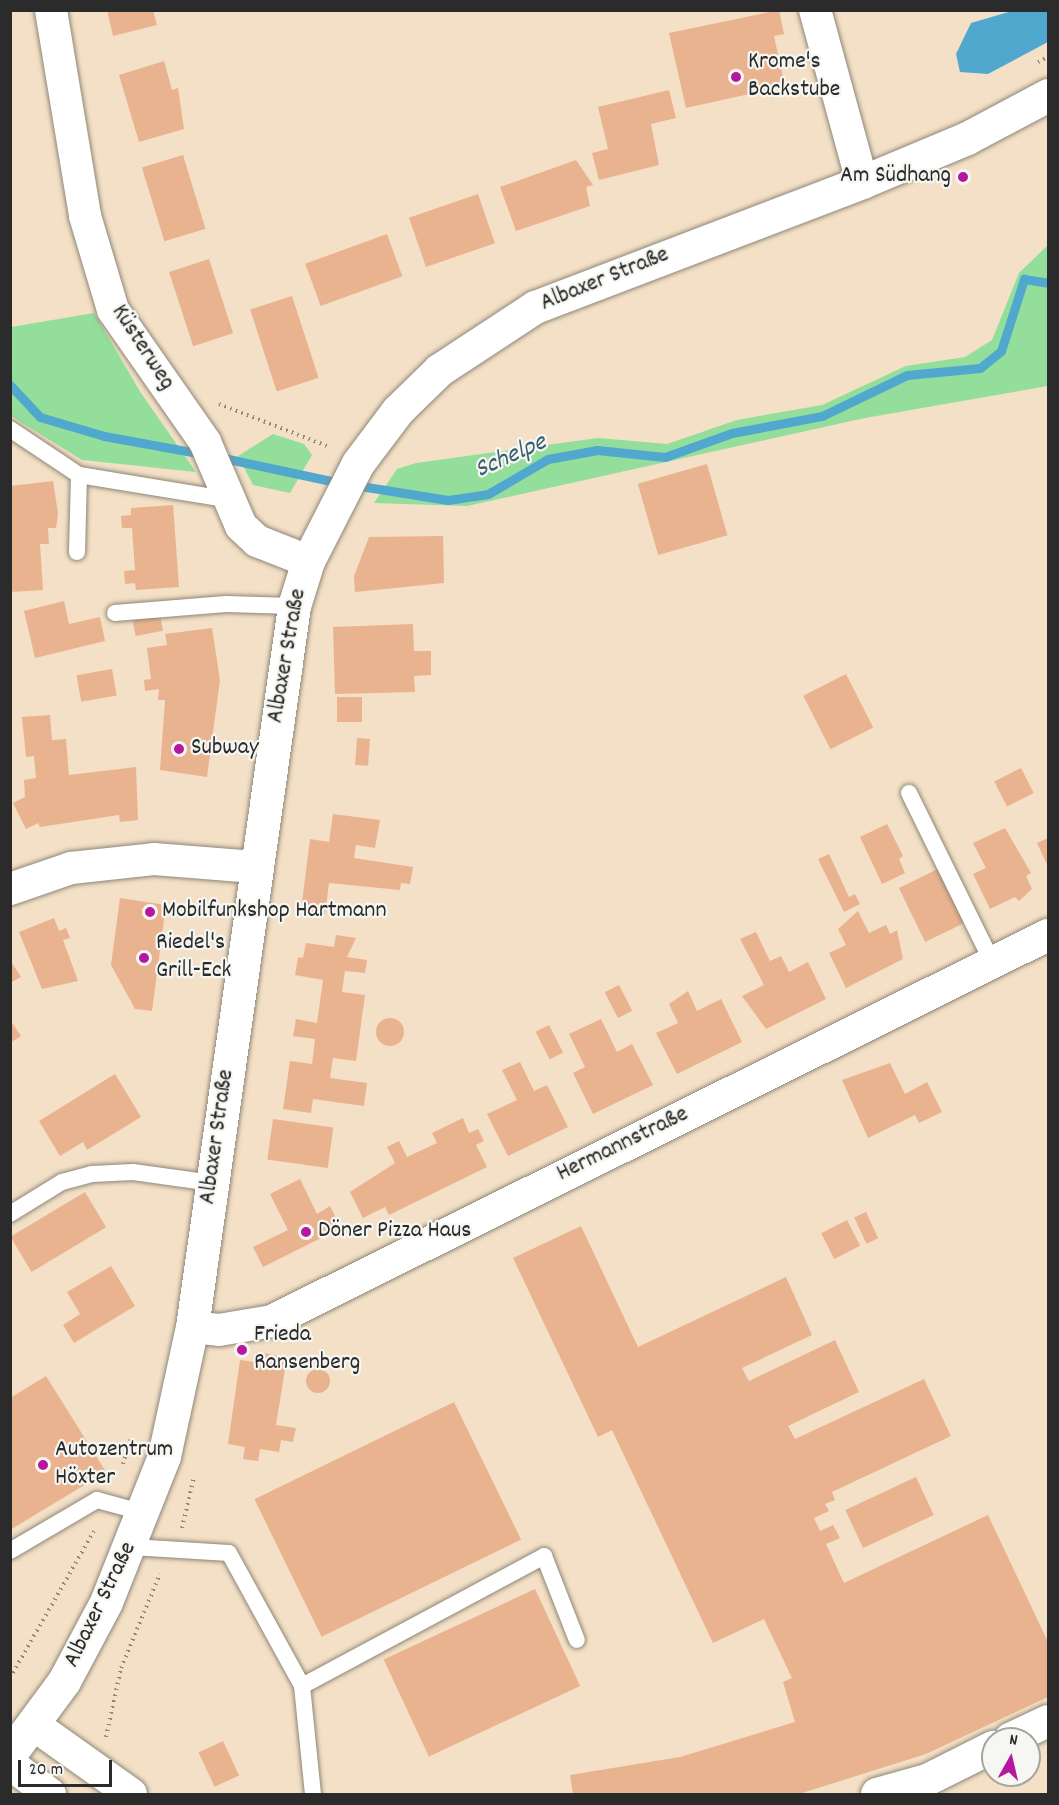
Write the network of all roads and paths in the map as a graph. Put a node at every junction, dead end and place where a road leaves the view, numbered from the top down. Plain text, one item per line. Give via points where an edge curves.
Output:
1 (51, 10) edge
2 (815, 10) edge
3 (1048, 95) edge
4 (862, 182) junction
5 (216, 403) dead end
6 (10, 429) edge
7 (345, 456) junction
8 (79, 475) junction
9 (229, 492) junction
10 (77, 552) dead end
11 (308, 561) junction
12 (294, 606) junction
13 (115, 613) dead end
14 (909, 793) dead end
15 (255, 867) junction
16 (10, 889) edge
17 (1048, 935) edge
18 (992, 962) junction
19 (212, 1183) junction
20 (10, 1214) edge
21 (192, 1327) junction
22 (134, 1428) dead end
23 (111, 1500) junction
24 (145, 1513) junction
25 (132, 1546) junction
26 (10, 1551) edge
27 (177, 1551) junction
28 (577, 1640) dead end
29 (10, 1678) edge
30 (302, 1686) junction
31 (33, 1725) junction
32 (109, 1732) dead end
33 (981, 1753) edge
34 (10, 1754) edge
35 (10, 1764) edge
36 (50, 1794) edge
37 (131, 1794) edge
38 (313, 1794) edge
39 (877, 1794) edge

1 - 9 street, Küsterweg via 96,264 113,310 205,442
2 - 4 street
3 - 4 main road, Albaxer Straße via 967,138
4 - 7 main road, Albaxer Straße via 535,307 439,369
5 - 7 path
6 - 8 lane
7 - 11 main road, Albaxer Straße via 335,499
8 - 9 lane
8 - 10 lane
9 - 11 street, Küsterweg via 241,526 257,542
11 - 12 main road, Albaxer Straße
12 - 13 lane via 226,604
12 - 15 main road, Albaxer Straße
14 - 18 lane
15 - 16 street via 154,859 71,868
15 - 19 main road, Albaxer Straße
17 - 18 street, Hermannstraße
18 - 21 street, Hermannstraße via 272,1321 219,1330
19 - 20 lane via 133,1172 92,1174 62,1182
19 - 21 main road, Albaxer Straße
21 - 24 main road, Albaxer Straße via 164,1456
22 - 23 path
23 - 24 lane
23 - 26 lane via 97,1500
23 - 29 path
24 - 25 main road, Albaxer Straße
25 - 27 lane
25 - 31 main road, Albaxer Straße via 82,1649
27 - 30 lane via 229,1553
27 - 32 path via 156,1580 121,1668
28 - 30 lane via 543,1556
30 - 38 lane
31 - 34 main road, Albaxer Straße
31 - 37 street
33 - 39 street via 927,1780
35 - 36 street

